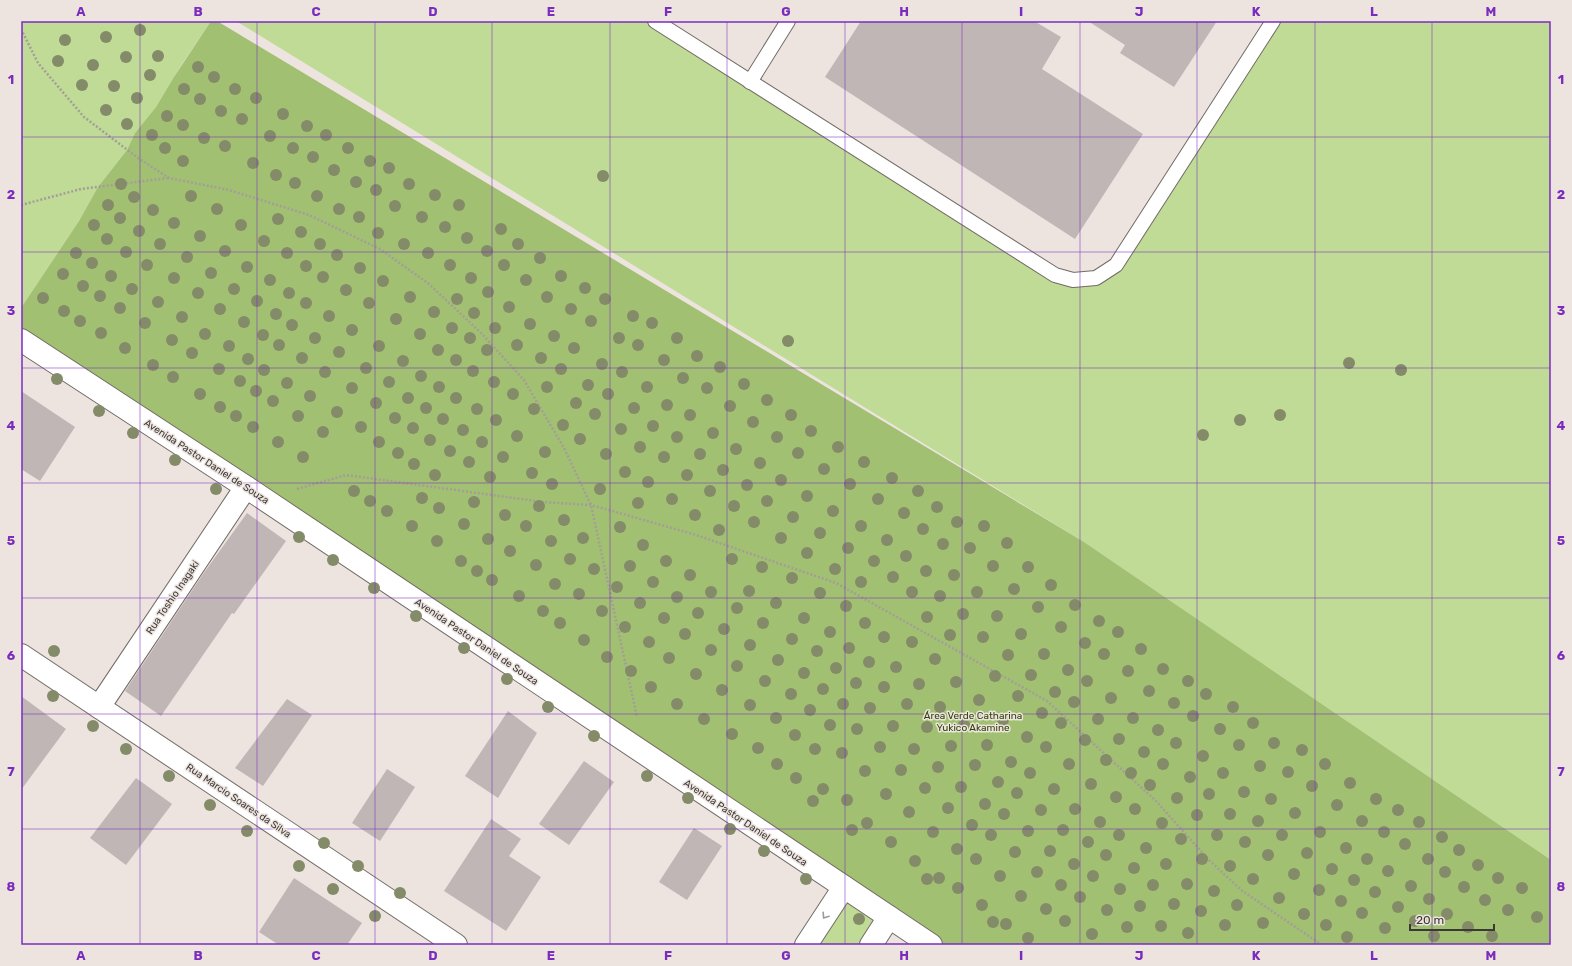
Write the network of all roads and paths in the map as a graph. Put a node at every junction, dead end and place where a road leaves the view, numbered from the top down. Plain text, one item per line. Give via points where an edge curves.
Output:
1 (655, 21) edge
2 (788, 21) edge
3 (1273, 21) edge
4 (21, 29) edge
5 (750, 82) junction
6 (169, 178) junction
7 (21, 205) edge
8 (21, 340) edge
9 (255, 493) junction
10 (591, 505) junction
11 (21, 655) edge
12 (99, 707) junction
13 (644, 754) junction
14 (844, 887) junction
15 (889, 917) junction
16 (456, 945) edge
17 (806, 945) edge
18 (871, 945) edge
19 (931, 945) edge
20 (1322, 945) edge

1 - 5 lane
2 - 5 lane
3 - 5 lane via 1116,265 1096,278 1073,280 1055,275
4 - 6 path via 38,63 84,117
6 - 7 path via 81,189
6 - 10 path via 229,190 309,215 380,249 429,284 480,332 524,380 564,448
8 - 9 street, Avenida Pastor Daniel de Souza
9 - 10 path via 346,475 543,502
9 - 12 street, Rua Toshio Inagaki
9 - 13 street, Avenida Pastor Daniel de Souza
10 - 13 path
10 - 20 path via 693,534 836,583 1047,700 1156,801 1209,860 1241,890
11 - 12 street, Rua Marcio Soares da Silva
12 - 16 street, Rua Marcio Soares da Silva
13 - 14 street, Avenida Pastor Daniel de Souza
14 - 15 street, Avenida Pastor Daniel de Souza
14 -> 17 street
15 - 18 street
15 - 19 street, Avenida Pastor Daniel de Souza

